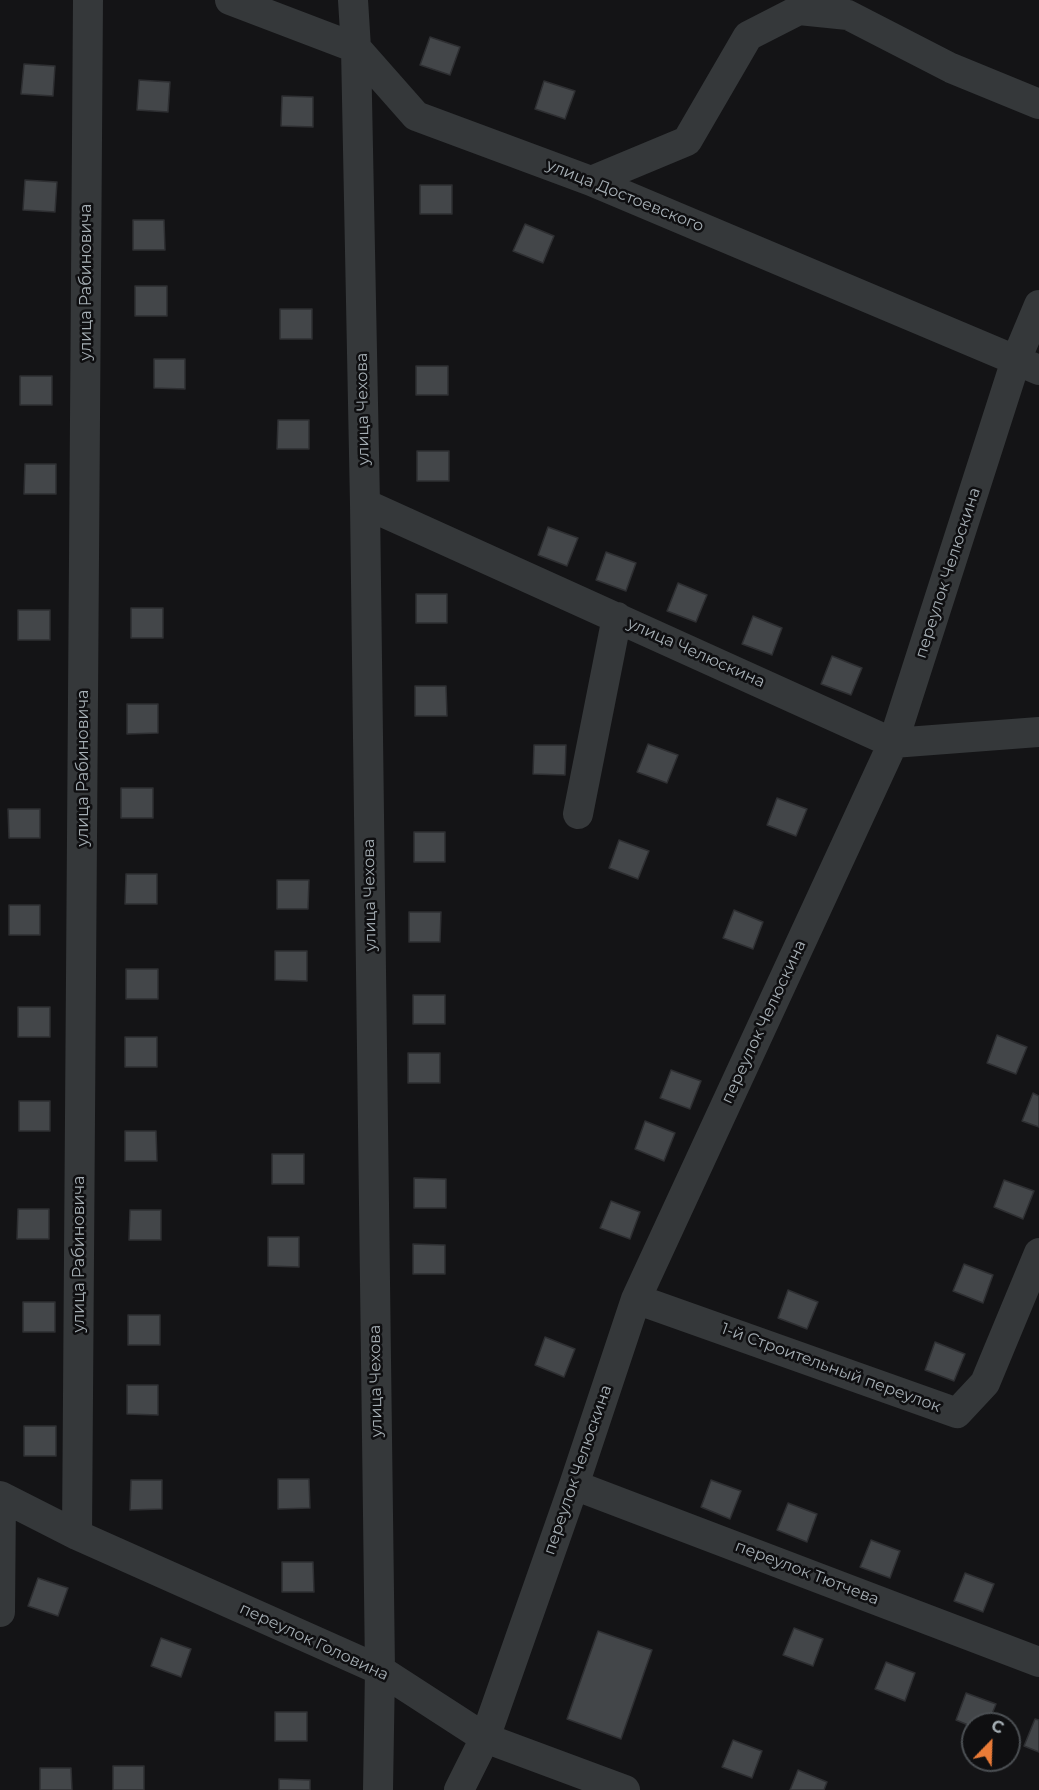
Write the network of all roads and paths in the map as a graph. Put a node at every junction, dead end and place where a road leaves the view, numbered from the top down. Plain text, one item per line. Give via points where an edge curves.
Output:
1 (88, 0) edge
2 (230, 0) edge
3 (353, 0) edge
4 (356, 48) junction
5 (1039, 104) edge
6 (591, 181) junction
7 (1039, 305) edge
8 (1028, 365) edge
9 (365, 504) junction
10 (617, 617) junction
11 (1039, 732) edge
12 (893, 743) junction
13 (578, 814) dead end
14 (1039, 1253) edge
15 (636, 1299) junction
16 (574, 1485) junction
17 (1, 1497) edge
18 (77, 1535) junction
19 (0, 1612) edge
20 (1039, 1662) edge
21 (380, 1670) junction
22 (485, 1738) junction
23 (378, 1790) edge
24 (459, 1790) edge
25 (625, 1790) edge

1 - 18 street, улица Рабиновича
2 - 4 street, улица Достоевского
3 - 4 street, улица Чехова
4 - 6 street, улица Достоевского via 416,116
4 - 9 street, улица Чехова
5 - 6 street via 951,68 848,15 800,10 748,36 687,141
6 - 8 street, улица Достоевского
7 - 8 street, переулок Челюскина
8 - 12 street, переулок Челюскина
9 - 10 street, улица Челюскина
9 - 21 street, улица Чехова
10 - 12 street, улица Челюскина
10 - 13 street
11 - 12 street, улица Челюскина
12 - 15 street, переулок Челюскина
14 - 15 street, 1-й Строительный переулок via 985,1383 957,1413
15 - 16 street, переулок Челюскина
16 - 20 street, переулок Тютчева
16 - 22 street, переулок Челюскина
17 - 18 street, переулок Головина
17 - 19 street
18 - 21 street, переулок Головина
21 - 22 street, переулок Головина
21 - 23 street, улица Чехова
22 - 24 street, переулок Челюскина
22 - 25 street, переулок Головина

